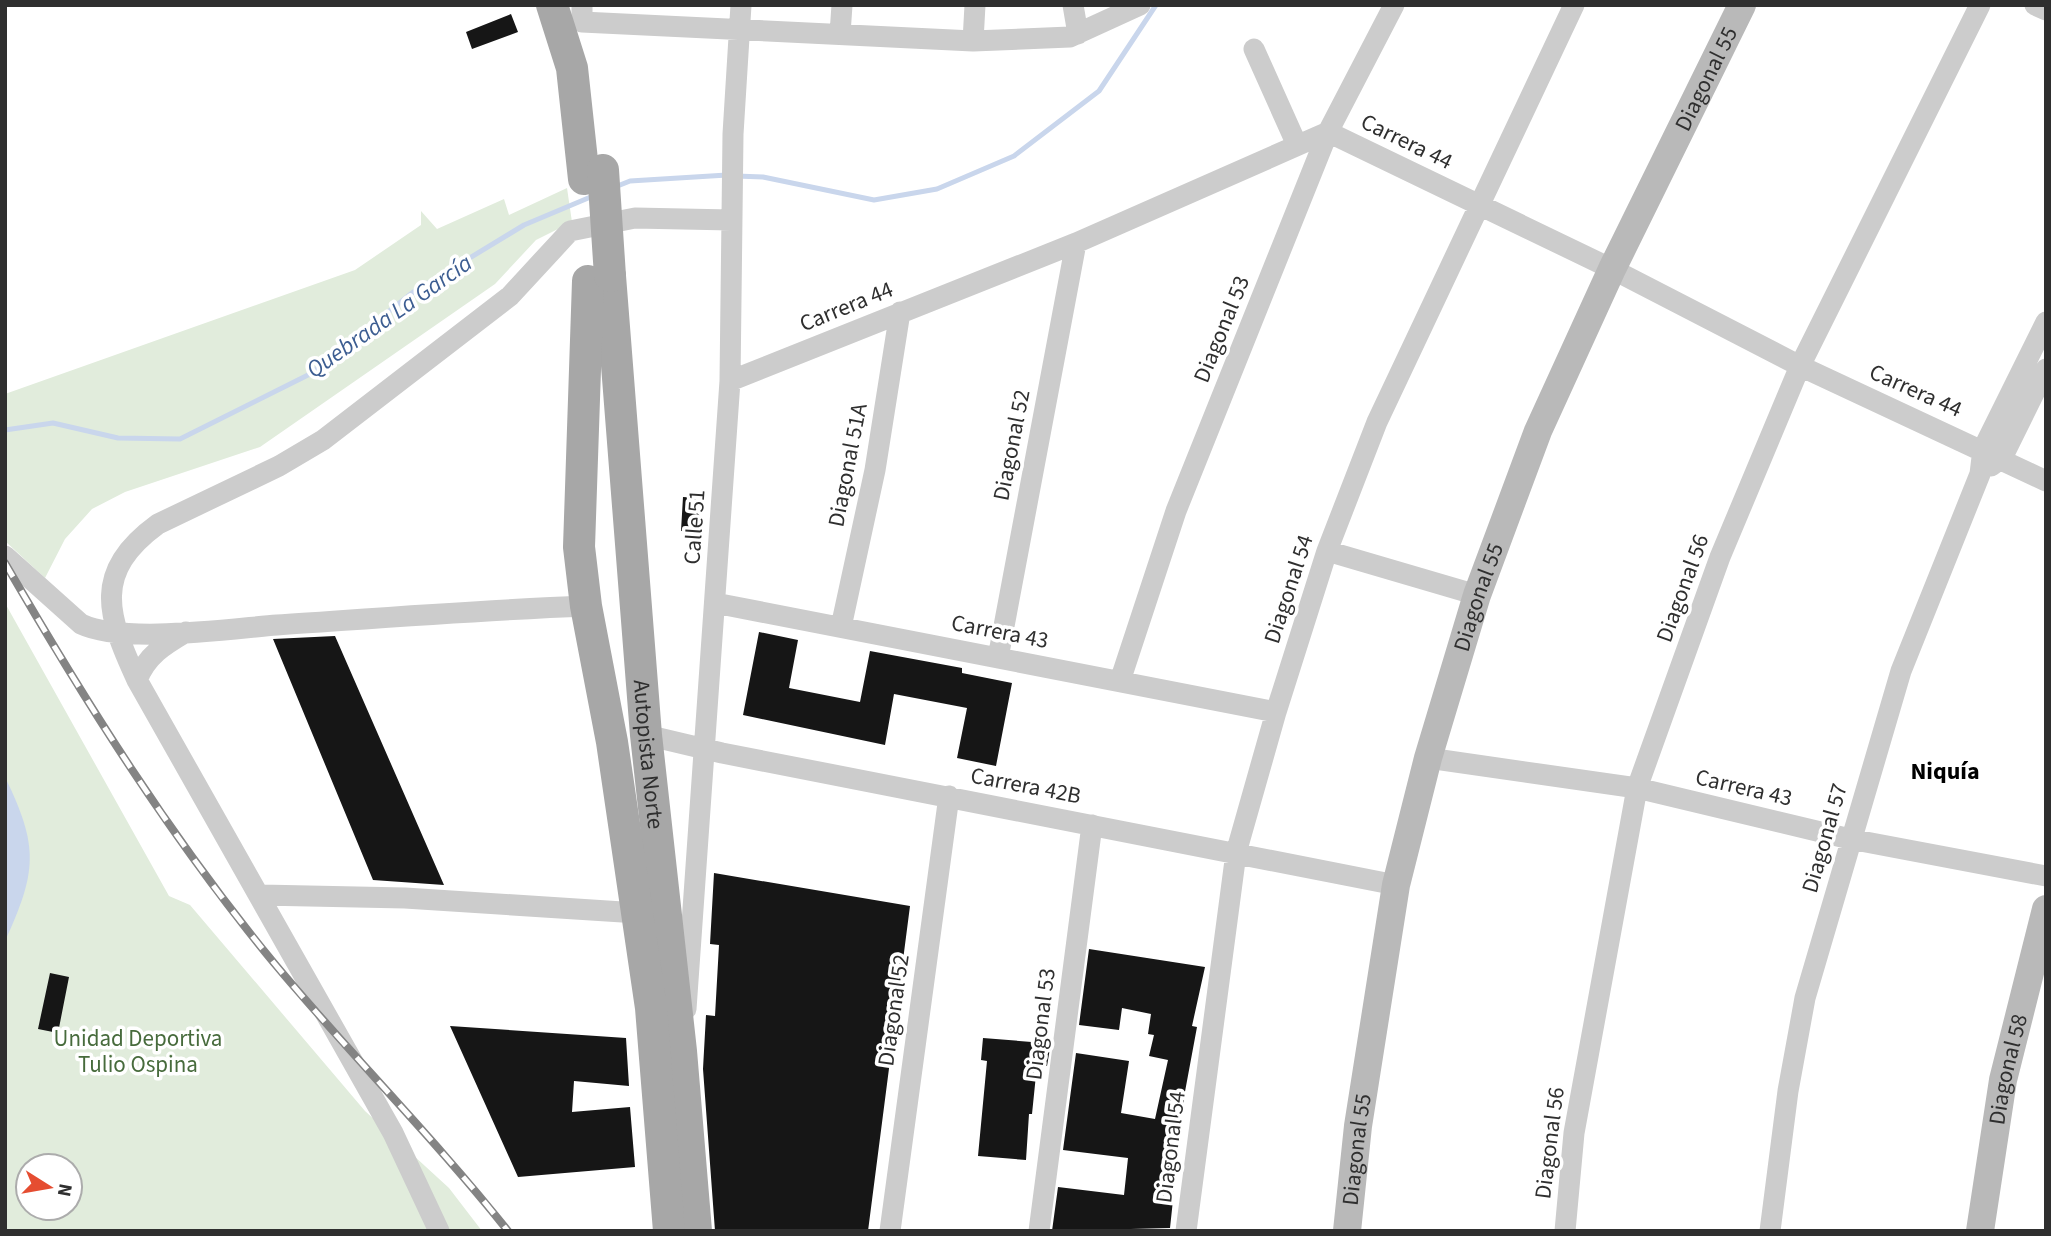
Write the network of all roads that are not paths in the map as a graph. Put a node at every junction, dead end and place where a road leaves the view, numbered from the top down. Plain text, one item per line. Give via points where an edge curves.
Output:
1 (552, 5) edge
2 (741, 5) edge
3 (842, 5) edge
4 (975, 5) edge
5 (1073, 5) edge
6 (1140, 5) edge
7 (1394, 5) edge
8 (1574, 5) edge
9 (1742, 5) edge
10 (1980, 5) edge
11 (2035, 5) edge
12 (2046, 10) edge
13 (580, 11) edge
14 (739, 29) junction
15 (840, 34) junction
16 (1078, 34) junction
17 (973, 41) junction
18 (1254, 49) dead end
19 (1328, 132) junction
20 (1297, 145) junction
21 (593, 175) junction
22 (1478, 204) junction
23 (731, 220) junction
24 (1076, 243) junction
25 (1612, 269) junction
26 (599, 279) junction
27 (900, 312) junction
28 (2046, 321) edge
29 (1800, 366) junction
30 (2046, 369) edge
31 (730, 381) junction
32 (1992, 454) junction
33 (2046, 481) edge
34 (1327, 551) junction
35 (5, 556) edge
36 (1477, 595) junction
37 (715, 603) junction
38 (586, 606) junction
39 (841, 626) junction
40 (188, 631) junction
41 (118, 633) junction
42 (998, 658) junction
43 (137, 680) junction
44 (1120, 681) junction
45 (1276, 712) junction
46 (646, 735) junction
47 (706, 749) junction
48 (1428, 758) junction
49 (1637, 788) junction
50 (948, 796) junction
51 (1092, 825) junction
52 (1850, 839) junction
53 (1236, 853) junction
54 (2046, 876) edge
55 (1396, 885) junction
56 (261, 895) junction
57 (2046, 909) edge
58 (638, 913) junction
59 (681, 1051) junction
60 (439, 1231) edge
61 (669, 1231) edge
62 (696, 1231) edge
63 (890, 1231) edge
64 (1039, 1231) edge
65 (1186, 1231) edge
66 (1347, 1231) edge
67 (1564, 1231) edge
68 (1770, 1231) edge
69 (1980, 1231) edge

1 - 21 main road via 572,68
2 - 14 street, Calle 51
3 - 15 street
4 - 17 street
5 - 16 street
6 - 16 street
7 - 19 street, Diagonal 53
8 - 22 street, Diagonal 54
9 - 25 street, Diagonal 55
10 - 29 street, Diagonal 56
11 - 12 street
13 - 14 street
13 - 21 main road via 596,95
14 - 15 street
14 - 23 street, Calle 51
15 - 17 street
16 - 17 street
18 - 20 street
19 - 20 street, Carrera 44
19 - 22 street, Carrera 44
19 - 44 street, Diagonal 53 via 1176,511
20 - 24 street, Carrera 44
21 - 26 main road, bridge
22 - 25 street, Carrera 44
22 - 34 street, Diagonal 54 via 1377,422
23 - 31 street, Calle 51
23 - 41 street via 635,218 569,231 510,296 323,440 158,524 137,540 123,555 113,582 109,605
24 - 27 street, Carrera 44
24 - 42 street, Diagonal 52
25 - 29 street, Carrera 44
25 - 36 street, Diagonal 55 via 1538,431
26 - 38 main road, Autopista Norte via 579,484 579,547
26 - 46 main road, Autopista Norte
27 - 31 street, Carrera 44
27 - 39 street, Diagonal 51A via 875,470
28 - 32 street, Diagonal 57
29 - 32 street, Carrera 44
29 - 49 street, Diagonal 56 via 1720,557
30 - 32 street, Diagonal 57
31 - 37 street, Calle 51
32 - 33 street, Carrera 44
32 - 52 street, Diagonal 57 via 1901,671
34 - 36 street
34 - 45 street, Diagonal 54
35 - 41 street via 81,624
36 - 48 street, Diagonal 55
37 - 39 street, Carrera 43
37 - 47 street, Calle 51
38 - 40 street
38 - 58 main road, Autopista Norte
39 - 42 street, Carrera 43
40 - 41 street
40 - 43 street via 161,646
41 - 43 street
42 - 44 street, Carrera 43
43 - 56 street
44 - 45 street, Carrera 43
45 - 53 street, Diagonal 54
46 - 47 street, Carrera 42B
46 - 59 main road, Autopista Norte
47 - 50 street, Carrera 42B
47 - 59 street, Calle 51
48 - 49 street, Carrera 43
48 - 55 street, Diagonal 55
49 - 52 street, Carrera 43
49 - 67 street, Diagonal 56 via 1574,1133
50 - 51 street, Carrera 42B
50 - 63 street, Diagonal 52
51 - 53 street, Carrera 42B
51 - 64 street, Diagonal 53
52 - 54 street, Carrera 43
52 - 68 street, Diagonal 57 via 1805,998
53 - 55 street, Carrera 42B
53 - 65 street, Diagonal 54
55 - 66 street, Diagonal 55 via 1358,1126
56 - 58 street via 405,898
56 - 60 street via 393,1133
57 - 69 street, Diagonal 58 via 2003,1080
58 - 61 main road, Autopista Norte via 651,1008
59 - 62 main road, Autopista Norte

